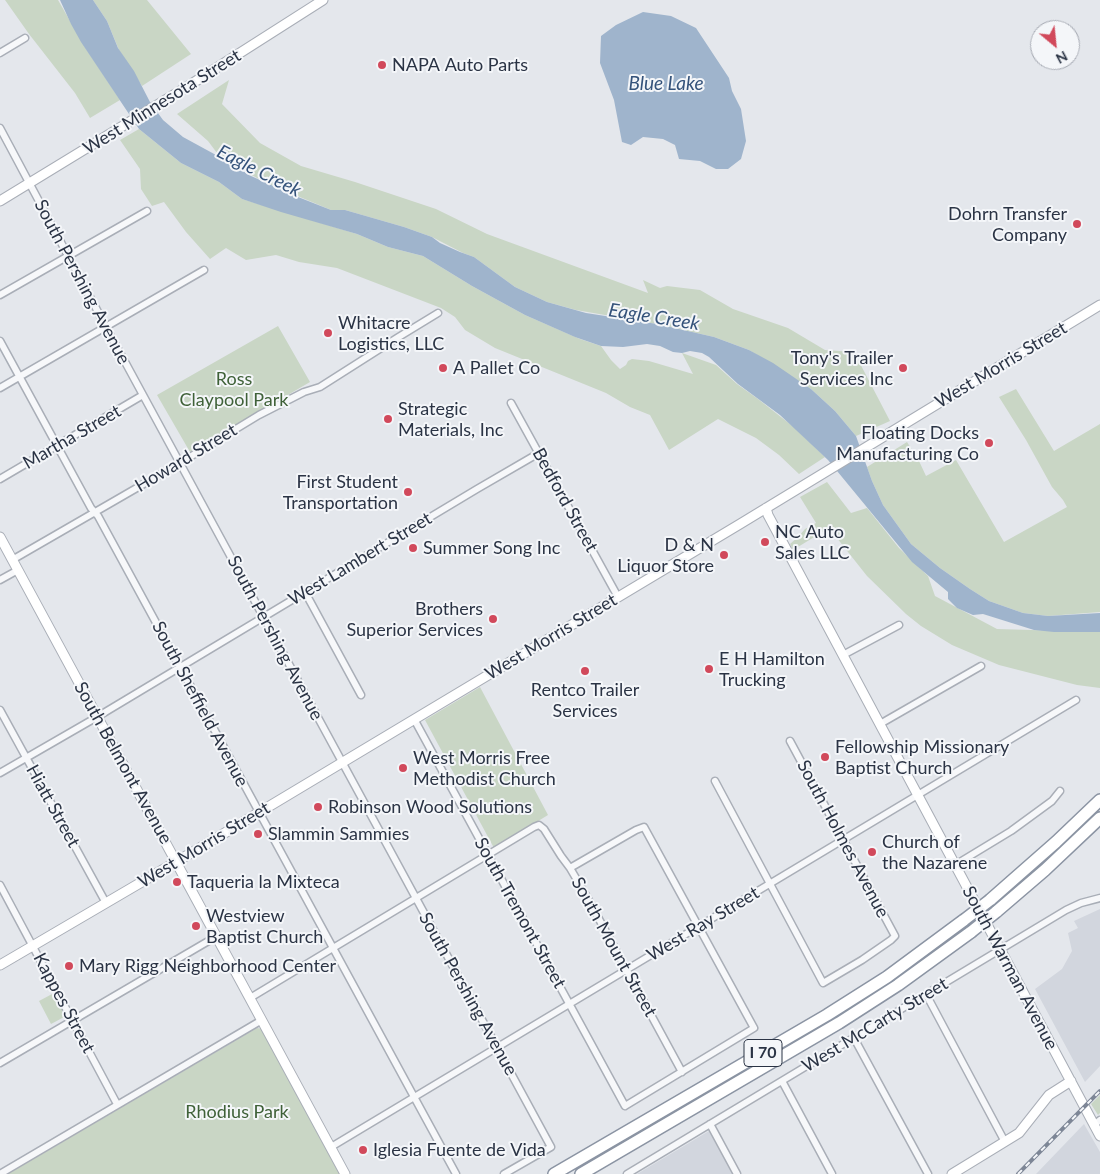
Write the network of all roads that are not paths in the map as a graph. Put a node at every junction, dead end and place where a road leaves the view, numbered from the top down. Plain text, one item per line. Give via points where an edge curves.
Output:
1 (323, 0) edge
2 (26, 38) dead end
3 (0, 53) edge
4 (0, 128) edge
5 (29, 184) junction
6 (0, 202) edge
7 (147, 211) dead end
8 (68, 256) junction
9 (204, 270) dead end
10 (0, 295) edge
11 (1100, 305) edge
12 (438, 313) dead end
13 (106, 327) junction
14 (0, 341) edge
15 (20, 376) junction
16 (0, 388) edge
17 (143, 395) junction
18 (511, 402) dead end
19 (57, 445) junction
20 (539, 454) junction
21 (180, 463) junction
22 (0, 479) edge
23 (766, 508) junction
24 (95, 512) junction
25 (0, 537) edge
26 (12, 560) junction
27 (18, 570) junction
28 (0, 580) edge
29 (305, 592) junction
30 (618, 597) junction
31 (263, 617) junction
32 (899, 625) dead end
33 (843, 655) junction
34 (180, 666) junction
35 (981, 666) dead end
36 (361, 695) dead end
37 (1076, 700) dead end
38 (0, 710) edge
39 (97, 716) junction
40 (414, 719) junction
41 (880, 724) junction
42 (790, 742) dead end
43 (26, 758) junction
44 (342, 762) junction
45 (0, 773) edge
46 (715, 781) dead end
47 (1060, 791) dead end
48 (918, 794) junction
49 (1100, 800) edge
50 (259, 812) junction
51 (1100, 818) edge
52 (843, 839) junction
53 (488, 854) junction
54 (176, 862) junction
55 (955, 864) junction
56 (570, 868) junction
57 (770, 883) junction
58 (0, 885) edge
59 (416, 898) junction
60 (1100, 898) edge
61 (106, 903) junction
62 (699, 926) junction
63 (216, 936) junction
64 (33, 946) junction
65 (333, 948) junction
66 (1000, 950) junction
67 (0, 964) edge
68 (627, 969) junction
69 (926, 994) junction
70 (250, 998) junction
71 (569, 1004) junction
72 (73, 1020) junction
73 (262, 1020) junction
74 (854, 1038) junction
75 (497, 1047) junction
76 (0, 1063) edge
77 (682, 1072) junction
78 (782, 1081) junction
79 (1071, 1082) junction
80 (414, 1097) junction
81 (117, 1104) junction
82 (1097, 1122) edge
83 (710, 1124) junction
84 (1100, 1136) edge
85 (1005, 1142) junction
86 (331, 1147) junction
87 (0, 1174) edge
88 (345, 1174) edge
89 (456, 1174) edge
90 (504, 1174) edge
91 (554, 1174) edge
92 (580, 1174) edge
93 (627, 1174) edge
94 (737, 1174) edge
95 (832, 1174) edge
96 (928, 1174) edge
97 (952, 1174) edge

1 - 5 main road, West Minnesota Street
2 - 3 street
4 - 5 street, South Pershing Avenue
5 - 6 main road, West Minnesota Street
5 - 8 street, South Pershing Avenue
7 - 8 street
8 - 10 street
8 - 13 street, South Pershing Avenue
9 - 13 street
11 - 23 main road, West Morris Street
12 - 21 street, Howard Street via 320,387 259,415
13 - 15 street
13 - 17 street, South Pershing Avenue
14 - 15 street, South Sheffield Avenue
15 - 16 street
15 - 19 street, South Sheffield Avenue
17 - 19 street, Martha Street
17 - 21 street, South Pershing Avenue
18 - 20 street, Bedford Street
19 - 22 street, Martha Street
19 - 24 street, South Sheffield Avenue
20 - 29 street, West Lambert Street
20 - 30 street, Bedford Street
21 - 24 street, Howard Street
21 - 31 street, South Pershing Avenue
23 - 30 main road, West Morris Street
23 - 33 main road, South Warman Avenue
24 - 26 street, Howard Street
24 - 34 street, South Sheffield Avenue
25 - 26 main road, South Belmont Avenue
26 - 27 main road, South Belmont Avenue
27 - 28 street
27 - 39 main road, South Belmont Avenue
29 - 31 street, West Lambert Street
29 - 36 street
30 - 40 main road, West Morris Street
31 - 34 street, West Lambert Street
31 - 44 street, South Pershing Avenue
32 - 33 street
33 - 41 main road, South Warman Avenue
34 - 39 street, West Lambert Street
34 - 50 street, South Sheffield Avenue
35 - 41 street
37 - 48 street, West Ray Street
38 - 43 street, Hiatt Street
39 - 43 street, West Lambert Street
39 - 54 main road, South Belmont Avenue
40 - 44 main road, West Morris Street
40 - 53 street, South Tremont Street
41 - 48 main road, South Warman Avenue
42 - 52 street, South Holmes Avenue
43 - 45 street, West Lambert Street
43 - 61 street, Hiatt Street
44 - 50 main road, West Morris Street
44 - 59 street, South Pershing Avenue
46 - 57 street
47 - 55 street via 1052,801 1011,831
48 - 52 street, West Ray Street
48 - 55 main road, South Warman Avenue
49 - 91 highway, I 70, bridge via 990,900 887,977
50 - 54 main road, West Morris Street
50 - 65 street, South Sheffield Avenue
51 - 92 highway, I 70, bridge via 996,912 898,985 839,1023
52 - 57 street, West Ray Street
52 - 57 street, South Holmes Avenue via 895,936 862,960 823,983
53 - 56 street, South Mount Street via 539,825
53 - 59 street
53 - 71 street, South Tremont Street
54 - 61 main road, West Morris Street
54 - 63 main road, South Belmont Avenue
55 - 66 main road, South Warman Avenue
56 - 62 street via 644,827
56 - 68 street, South Mount Street
57 - 62 street, West Ray Street
58 - 64 street, Kappes Street
59 - 65 street
59 - 75 street, South Pershing Avenue
60 - 66 street, West McCarty Street via 1071,908
61 - 64 main road, West Morris Street
62 - 68 street, West Ray Street
62 - 77 street via 754,1028
63 - 70 main road, South Belmont Avenue
63 - 72 street
64 - 67 main road, West Morris Street
64 - 72 street, Kappes Street
65 - 70 street
65 - 80 street, South Sheffield Avenue
66 - 69 street, West McCarty Street
66 - 79 main road, South Warman Avenue
68 - 71 street, West Ray Street
68 - 77 street, South Mount Street
69 - 74 street, West McCarty Street
69 - 85 street
70 - 73 main road, South Belmont Avenue
71 - 75 street, West Ray Street
71 - 77 street, South Tremont Street via 625,1106
72 - 76 street
72 - 81 street, Kappes Street
73 - 81 street
73 - 86 main road, South Belmont Avenue
74 - 78 street, West McCarty Street
74 - 96 street
75 - 80 street, West Ray Street
75 - 90 street, South Pershing Avenue via 552,1147
78 - 83 street, West McCarty Street
78 - 95 street
79 - 82 main road, South Warman Avenue
79 - 85 main road via 1049,1095 1022,1130
80 - 86 street, West Ray Street
80 - 89 street, South Sheffield Avenue
81 - 87 street
82 - 84 main road, South Warman Avenue
83 - 93 street, West McCarty Street
83 - 94 street
85 - 97 main road
86 - 88 main road, South Belmont Avenue

